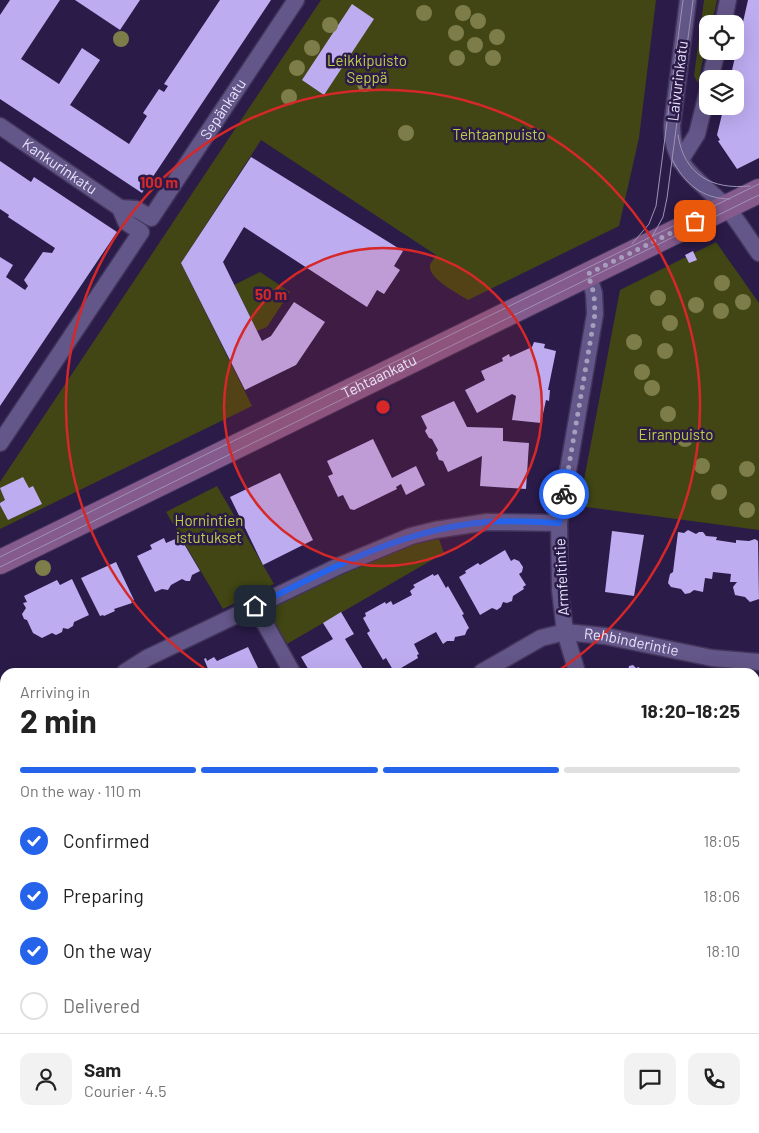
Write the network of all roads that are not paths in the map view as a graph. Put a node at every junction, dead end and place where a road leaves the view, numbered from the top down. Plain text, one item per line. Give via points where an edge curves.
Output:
1 (296, 0) edge
2 (688, 0) edge
3 (728, 0) edge
4 (725, 15) edge
5 (701, 115) edge
6 (0, 126) edge
7 (680, 161) junction
8 (759, 191) edge
9 (726, 207) junction
10 (120, 208) junction
11 (150, 218) joint
12 (759, 253) edge
13 (588, 274) junction
14 (0, 443) edge
15 (559, 523) junction
16 (0, 562) edge
17 (255, 606) junction
18 (565, 632) junction
19 (759, 662) edge
20 (733, 666) edge
21 (131, 668) edge
22 (290, 668) edge
23 (489, 668) edge
24 (576, 668) edge

1 - 11 street, Sepänkatu
2 - 7 street, Laivurinkatu via 672,126 674,146
3 - 4 street
5 - 7 street, Laivurinkatu via 696,134
6 - 10 street, Kankurinkatu
7 - 9 street, Laivurinkatu via 687,172
8 - 9 street, Tehtaankatu
9 - 12 street, Laivurinkatu
9 - 13 street, Tehtaankatu
10 - 11 street, Kankurinkatu via 136,209
10 - 14 street, Kankurinkatu via 126,222 141,232
13 - 15 street, Armfeltintie via 595,314
13 - 16 street, Tehtaankatu
15 - 17 street via 487,522 411,536 341,564
15 - 18 street, Armfeltintie via 560,590
17 - 21 street
17 - 22 street
18 - 20 street, Rehbinderintie via 605,636
18 - 23 street, Rehbinderintie via 541,638
18 - 24 street, Armfeltintie
19 - 20 street, Rehbinderintie

